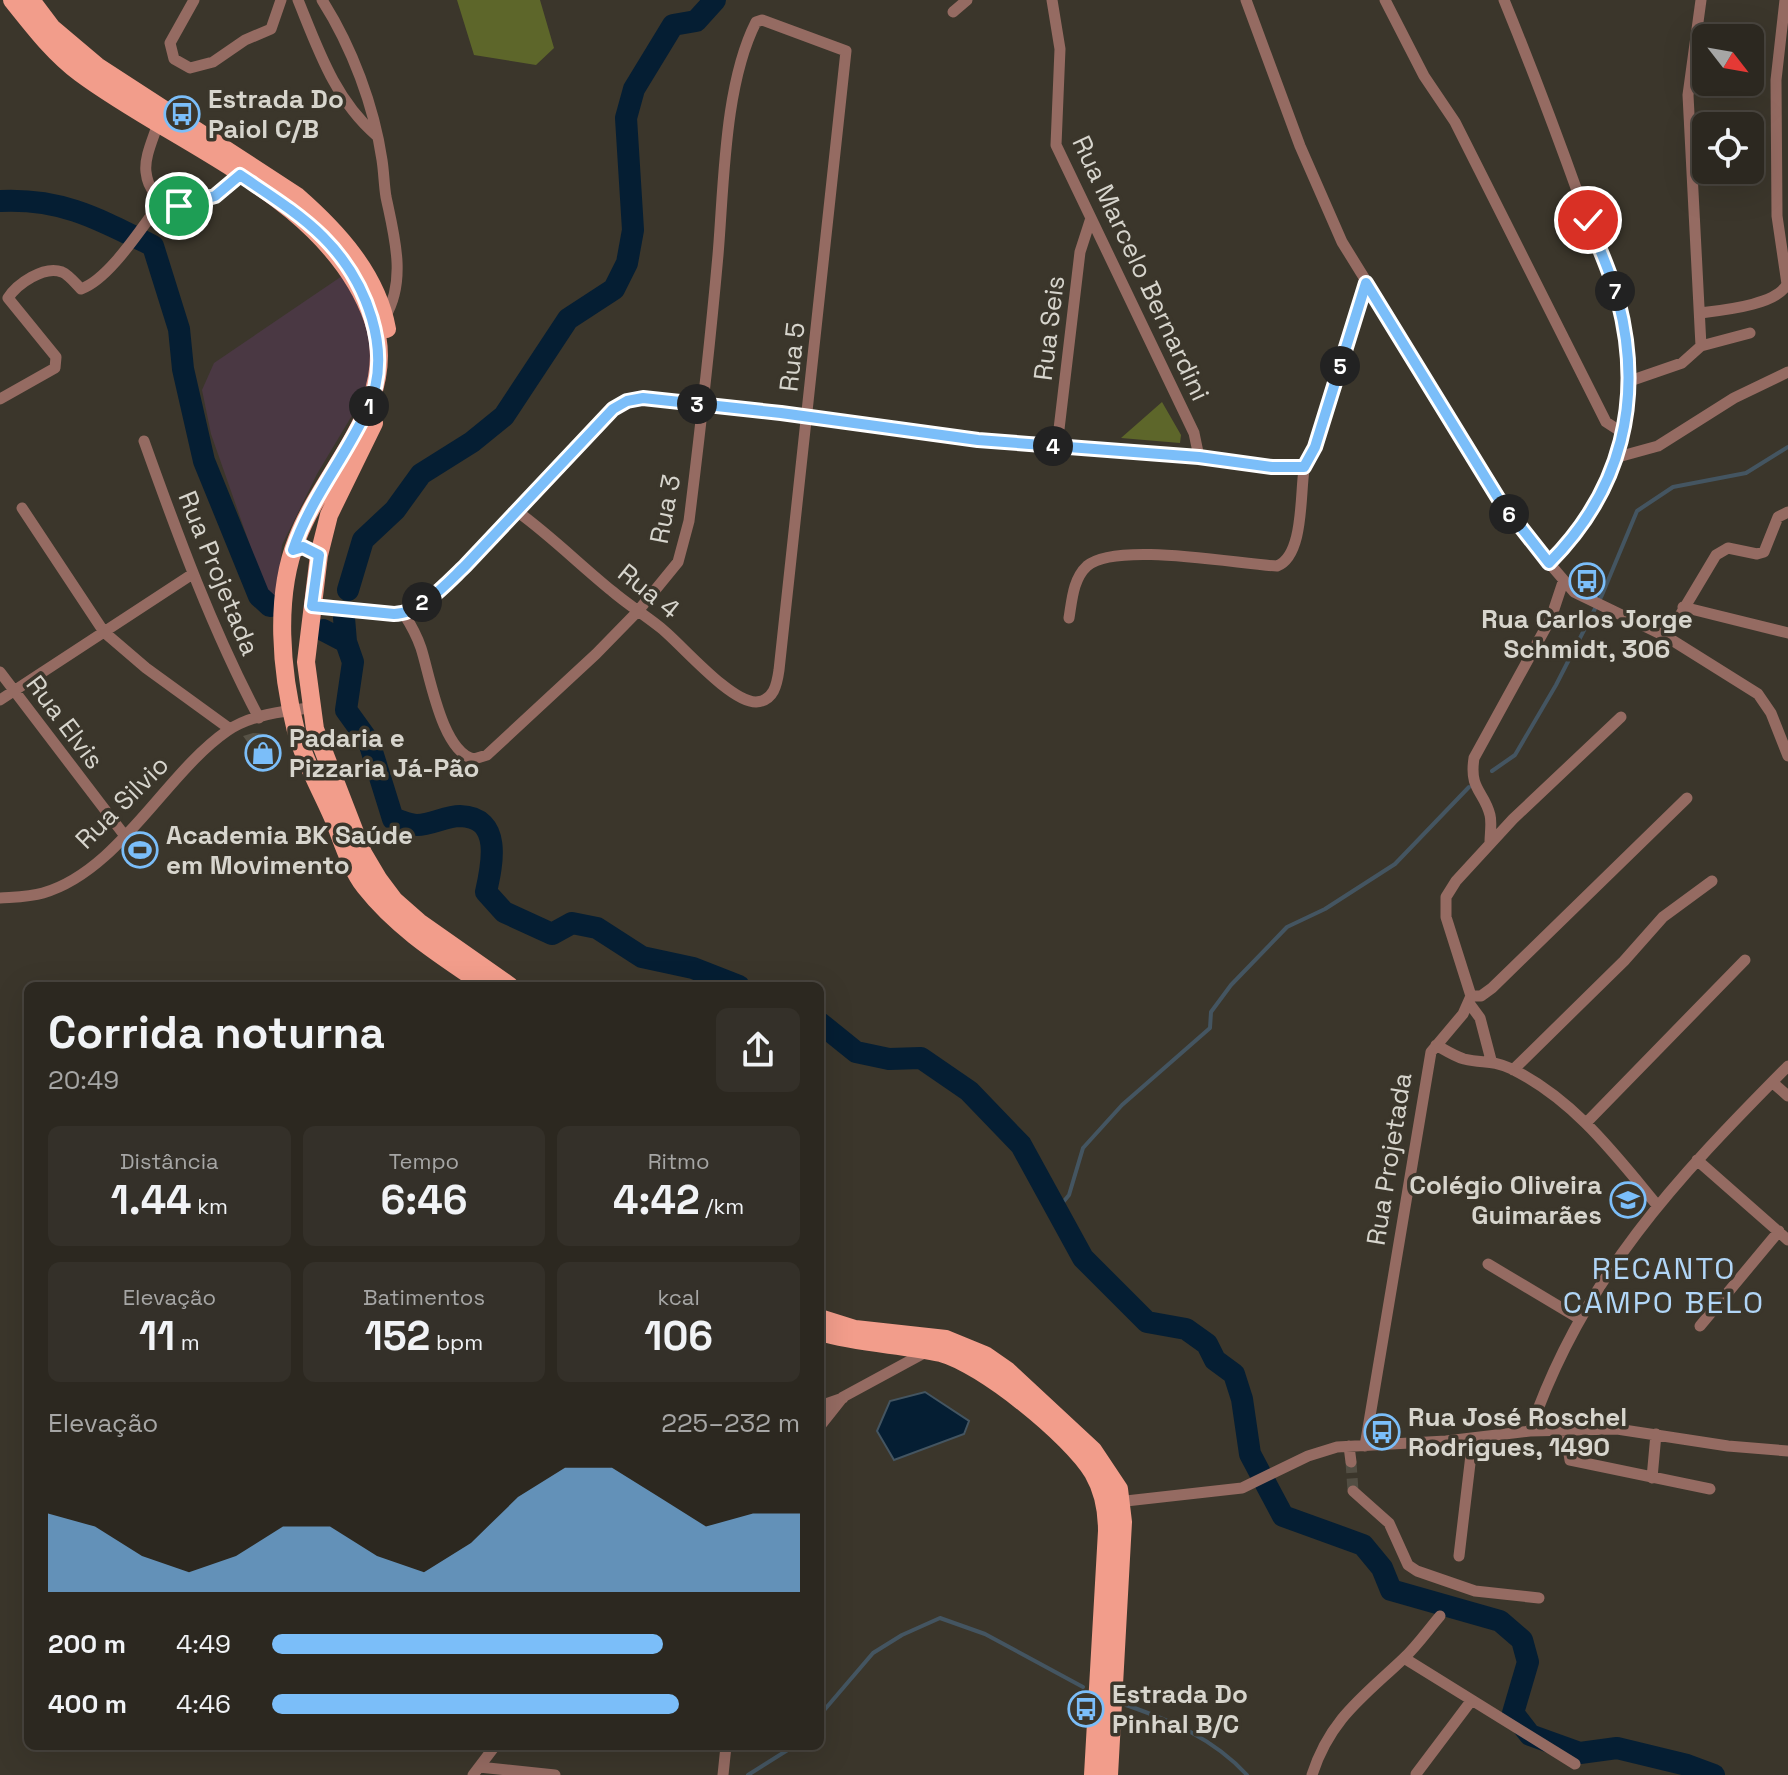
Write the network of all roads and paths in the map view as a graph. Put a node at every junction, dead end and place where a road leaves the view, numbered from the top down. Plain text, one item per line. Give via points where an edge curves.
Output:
1 (12, 0) edge
2 (31, 0) edge
3 (194, 0) edge
4 (281, 0) edge
5 (298, 0) edge
6 (322, 0) edge
7 (967, 0) edge
8 (1052, 0) edge
9 (1246, 0) edge
10 (1385, 0) edge
11 (1504, 0) edge
12 (1701, 0) edge
13 (1774, 0) edge
14 (1785, 4) edge
15 (953, 12) dead end
16 (1786, 24) edge
17 (846, 51) joint
18 (158, 123) junction
19 (376, 135) junction
20 (240, 175) junction
21 (162, 201) junction
22 (1091, 218) junction
23 (1786, 259) edge
24 (1366, 283) junction
25 (1700, 313) junction
26 (385, 317) junction
27 (1750, 333) dead end
28 (1701, 346) junction
29 (1788, 372) edge
30 (1627, 382) junction
31 (0, 399) edge
32 (702, 405) junction
33 (808, 417) junction
34 (1623, 433) junction
35 (144, 441) dead end
36 (1057, 446) junction
37 (1199, 457) junction
38 (1618, 457) junction
39 (1304, 467) junction
40 (22, 508) dead end
41 (518, 512) junction
42 (1788, 512) edge
43 (293, 550) junction
44 (319, 555) junction
45 (1549, 563) junction
46 (191, 575) junction
47 (1563, 582) junction
48 (312, 606) junction
49 (1683, 607) junction
50 (638, 611) junction
51 (404, 614) junction
52 (1069, 618) dead end
53 (284, 631) junction
54 (104, 632) junction
55 (1788, 633) edge
56 (1667, 637) junction
57 (308, 639) junction
58 (0, 672) edge
59 (14, 692) junction
60 (0, 700) edge
61 (754, 702) joint
62 (296, 704) junction
63 (262, 717) junction
64 (1621, 717) dead end
65 (230, 729) junction
66 (1788, 756) edge
67 (1687, 798) dead end
68 (1489, 812) junction
69 (1513, 819) junction
70 (125, 836) junction
71 (1490, 842) junction
72 (1712, 881) dead end
73 (0, 898) edge
74 (1745, 960) dead end
75 (480, 982) edge
76 (504, 982) edge
77 (1470, 999) junction
78 (1436, 1045) junction
79 (1491, 1060) junction
80 (1788, 1066) edge
81 (1513, 1070) junction
82 (1772, 1082) junction
83 (1788, 1096) edge
84 (1587, 1122) junction
85 (1697, 1160) junction
86 (1657, 1205) junction
87 (1783, 1235) edge
88 (1488, 1264) dead end
89 (824, 1319) edge
90 (1580, 1319) junction
91 (1700, 1326) dead end
92 (824, 1333) edge
93 (927, 1351) junction
94 (843, 1397) junction
95 (824, 1404) edge
96 (824, 1421) edge
97 (1565, 1429) junction
98 (1530, 1431) junction
99 (1656, 1434) junction
100 (1473, 1438) junction
101 (1349, 1446) junction
102 (1365, 1446) junction
103 (1788, 1451) edge
104 (1351, 1462) tunnel mouth
105 (1652, 1478) junction
106 (1710, 1489) dead end
107 (1353, 1491) tunnel mouth
108 (1114, 1502) junction
109 (1459, 1556) dead end
110 (1539, 1598) dead end
111 (1440, 1616) dead end
112 (1404, 1658) junction
113 (1471, 1701) junction
114 (492, 1750) edge
115 (726, 1750) edge
116 (1575, 1764) dead end
117 (476, 1771) edge
118 (1416, 1774) edge
119 (555, 1775) edge
120 (723, 1775) edge
121 (1093, 1775) edge
122 (1109, 1775) edge
123 (1312, 1775) edge

1 - 18 main road via 58,55
2 - 26 main road via 75,51 297,196 323,219 361,266
3 - 4 street via 170,43 174,59 190,68 213,62 271,29
5 - 19 street via 337,89 355,117
6 - 19 street via 348,49
7 - 15 street
8 - 22 street, Rua Marcelo Bernardini via 1060,49 1056,145
9 - 24 street via 1300,146
10 - 34 street via 1455,122 1606,422
11 - 30 street via 1617,296
12 - 25 street via 1688,95
13 - 14 street
14 - 16 street
16 - 23 street via 1776,80 1777,216
17 - 32 street, Rua 3 via 758,20 747,42 736,84
17 - 33 street, Rua 5
18 - 20 main road
18 - 21 street via 145,169
19 - 26 street via 396,257 394,299
20 - 21 street via 215,196 179,206
20 - 43 main road via 324,238 360,290 378,344 374,394
21 - 31 street via 90,286 81,289 66,273 53,270 16,285 8,298 56,357 55,368
22 - 36 street, Rua Seis via 1080,252
22 - 37 street, Rua Marcelo Bernardini via 1194,433
23 - 25 street via 1787,284 1781,293
24 - 39 street via 1315,447
24 - 45 street via 1498,498
25 - 28 street
26 - 44 main road via 391,364 384,403 329,515
27 - 28 street
28 - 30 street via 1682,363
29 - 38 street via 1743,393 1658,446
30 - 34 street
32 - 33 street
32 - 41 street via 643,398 613,409
32 - 50 street, Rua 3 via 684,545 678,562
33 - 36 street
33 - 61 street, Rua 5 via 777,680 769,697
34 - 38 street
35 - 46 street, Rua Projetada
36 - 37 street
37 - 39 street
38 - 45 street via 1588,516
39 - 52 street via 1292,553 1283,564 1104,556 1078,578
40 - 54 street
41 - 50 street, Rua 4
41 - 51 street via 438,591
42 - 49 street via 1778,517 1764,552 1721,550
43 - 44 main road via 303,547
43 - 53 main road
44 - 48 main road
45 - 47 street
46 - 54 street
46 - 63 street, Rua Projetada via 227,658
47 - 56 street
47 - 68 street via 1551,618 1474,758 1475,786
48 - 51 street
48 - 57 main road
49 - 55 street
49 - 56 street
50 - 51 street, Rua 3 via 487,755 474,759 459,752 446,728 417,636
50 - 61 street, Rua 4 via 732,691
53 - 57 main road
53 - 62 main road
54 - 59 street
54 - 65 street
56 - 66 street via 1765,702
57 - 62 main road
58 - 59 street, Rua Elvis
59 - 60 street
59 - 70 street, Rua Elvis
62 - 63 street, Rua Silvio
62 - 63 street, Rua Silvio
62 - 75 main road via 297,734 362,883 396,922
62 - 76 main road via 379,880 419,922
63 - 65 street, Rua Silvio
64 - 69 street
65 - 70 street, Rua Silvio
67 - 77 street, Rua Projetada via 1500,981
68 - 69 street
68 - 71 street
69 - 71 street
70 - 73 street, Rua Silvio via 65,883 43,893
71 - 77 street via 1449,889 1444,905
72 - 81 street via 1668,913
74 - 84 street
77 - 78 street, Rua Projetada
77 - 79 street
78 - 79 street via 1466,1059
78 - 102 street, Rua Projetada via 1428,1062
79 - 81 street
80 - 82 street
81 - 84 street
82 - 83 street
82 - 85 street
84 - 86 street
85 - 86 street
85 - 87 street
86 - 90 street
87 - 91 street
88 - 90 street
89 - 108 main road via 855,1329 946,1339 985,1355 1093,1450 1114,1479
90 - 98 street
92 - 93 main road
93 - 94 street
93 - 108 main road via 977,1368 1020,1401 1087,1464
94 - 95 street
94 - 96 street
97 - 98 street
97 - 99 street
97 - 105 street via 1570,1460
98 - 100 street
99 - 103 street
99 - 105 street
100 - 102 street
100 - 109 street
101 - 102 street
101 - 104 street
101 - 108 street via 1321,1451 1262,1481 1225,1491
105 - 106 street
107 - 110 street via 1389,1523 1408,1565 1417,1571 1475,1591
108 - 121 main road
108 - 122 main road
111 - 112 street
112 - 113 street
112 - 123 street via 1339,1720
113 - 116 street
113 - 118 street
114 - 117 street
115 - 120 street
117 - 119 street

